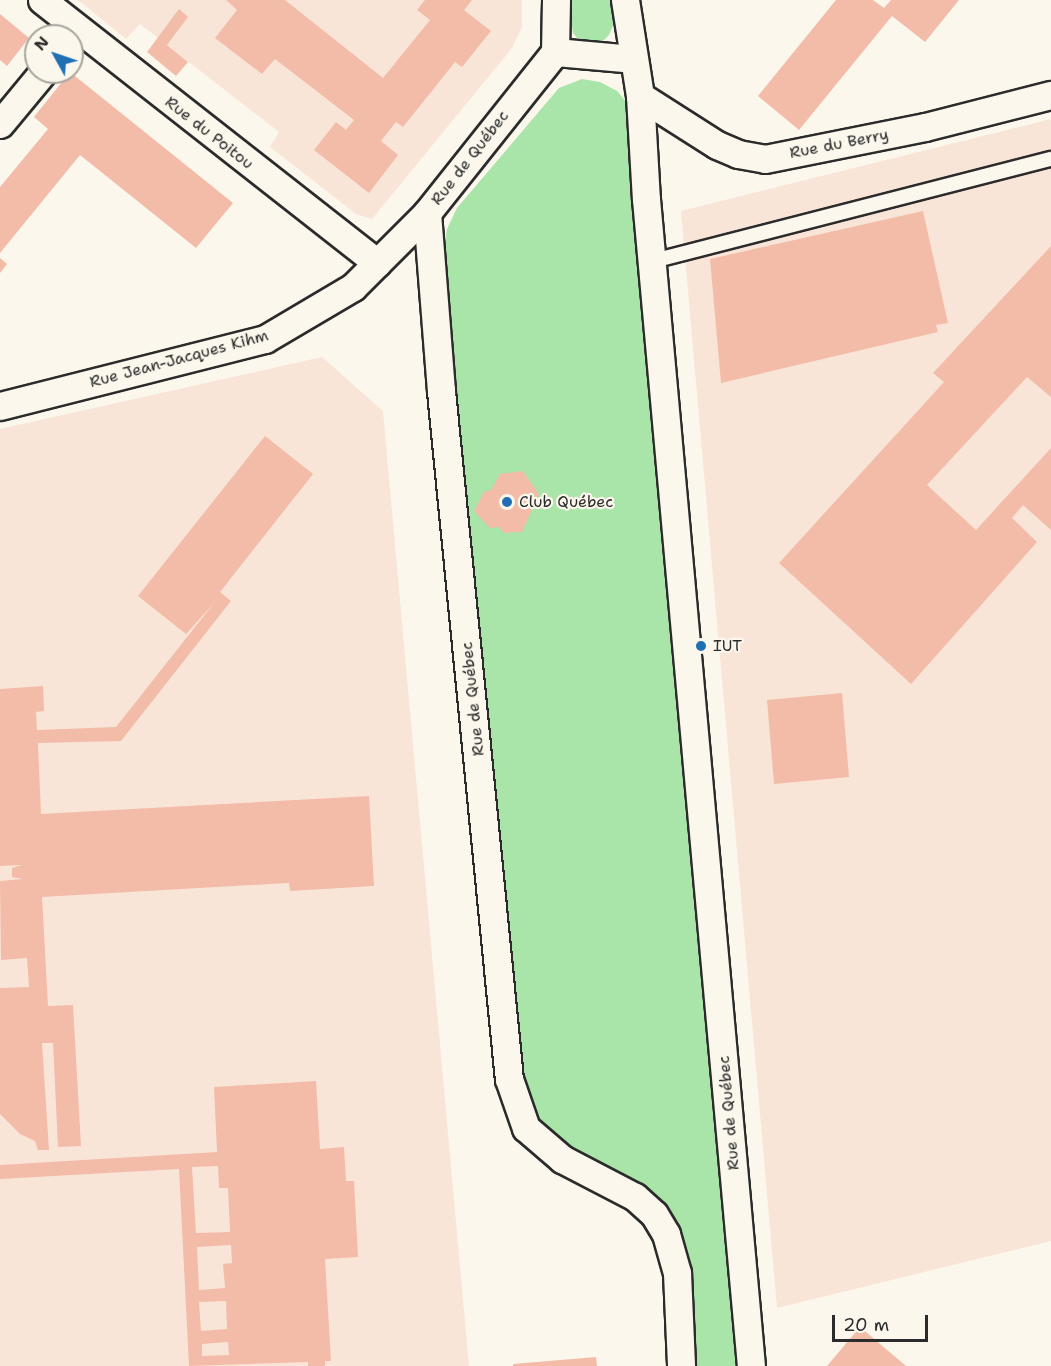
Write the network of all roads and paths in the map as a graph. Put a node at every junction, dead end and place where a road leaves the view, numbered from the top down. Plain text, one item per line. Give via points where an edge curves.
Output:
1 (42, 0) edge
2 (556, 0) edge
3 (626, 0) edge
4 (66, 24) edge
5 (84, 40) edge
6 (555, 52) junction
7 (633, 59) junction
8 (33, 84) edge
9 (1051, 95) edge
10 (640, 96) junction
11 (0, 124) edge
12 (1051, 159) edge
13 (427, 213) junction
14 (653, 261) junction
15 (377, 263) junction
16 (0, 406) edge
17 (681, 1366) edge
18 (751, 1366) edge

1 - 4 street, Rue du Poitou
2 - 6 street
3 - 7 street, Rue de Québec
5 - 15 street, Rue du Poitou
6 - 7 street
6 - 13 street, Rue de Québec
7 - 10 street, Rue de Québec
8 - 11 street
9 - 10 street, Rue du Berry via 925,127 765,159 717,145
10 - 14 street, Rue de Québec
12 - 14 lane
13 - 15 street, Rue Jean-Jacques Kihm
13 - 17 street, Rue de Québec via 509,1079 526,1128 562,1159 635,1197 654,1214 666,1234 677,1273
14 - 18 street, Rue de Québec
15 - 16 street, Rue Jean-Jacques Kihm via 353,287 265,339

